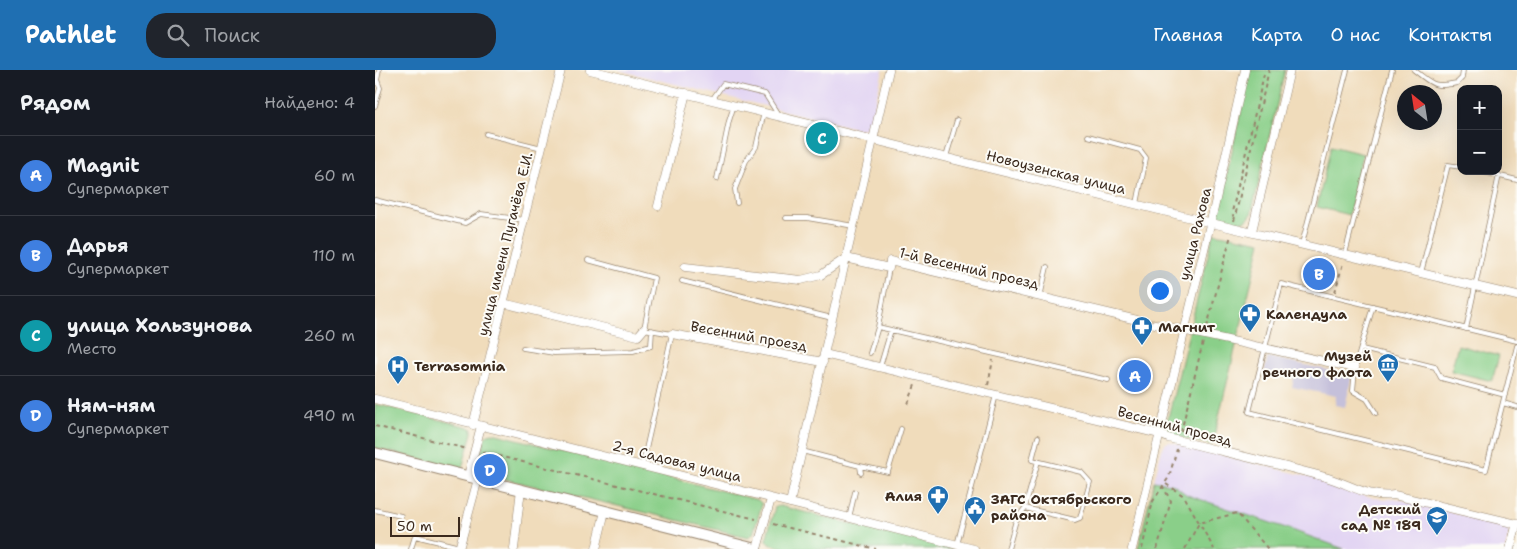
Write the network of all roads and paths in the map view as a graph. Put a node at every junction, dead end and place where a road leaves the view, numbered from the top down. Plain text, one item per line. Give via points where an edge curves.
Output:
1 (379, 70) edge
2 (561, 70) edge
3 (590, 70) edge
4 (889, 70) edge
5 (1245, 70) edge
6 (1265, 70) edge
7 (1269, 70) edge
8 (1290, 70) edge
9 (1347, 70) edge
10 (1392, 70) edge
11 (1414, 70) edge
12 (1463, 70) edge
13 (376, 80) edge
14 (686, 93) junction
15 (712, 100) junction
16 (734, 105) junction
17 (375, 106) edge
18 (764, 112) junction
19 (779, 116) junction
20 (957, 120) dead end
21 (486, 134) dead end
22 (1088, 136) dead end
23 (873, 139) junction
24 (542, 148) junction
25 (946, 157) junction
26 (1457, 166) edge
27 (1499, 175) joint
28 (717, 179) dead end
29 (1517, 180) edge
30 (375, 200) edge
31 (737, 204) dead end
32 (1137, 204) junction
33 (658, 206) dead end
34 (786, 218) dead end
35 (1235, 218) junction
36 (524, 220) junction
37 (1210, 223) junction
38 (854, 226) junction
39 (1232, 228) junction
40 (1252, 231) junction
41 (1302, 244) junction
42 (1345, 254) junction
43 (846, 258) junction
44 (588, 260) dead end
45 (685, 267) dead end
46 (1047, 267) dead end
47 (889, 268) junction
48 (1421, 273) junction
49 (682, 281) dead end
50 (1476, 286) junction
51 (1517, 296) edge
52 (1040, 297) junction
53 (1334, 297) junction
54 (503, 303) junction
55 (1373, 306) junction
56 (833, 318) junction
57 (1137, 320) tunnel mouth
58 (1155, 324) tunnel mouth
59 (878, 327) junction
60 (648, 329) junction
61 (1466, 329) junction
62 (891, 330) junction
63 (1185, 331) junction
64 (672, 334) junction
65 (1205, 336) junction
66 (1517, 341) edge
67 (1517, 346) edge
68 (523, 348) dead end
69 (1265, 350) junction
70 (1362, 350) junction
71 (870, 353) dead end
72 (995, 354) junction
73 (823, 358) junction
74 (880, 367) junction
75 (1355, 368) junction
76 (918, 376) junction
77 (1108, 380) dead end
78 (986, 392) junction
79 (996, 395) junction
80 (1505, 395) junction
81 (375, 400) edge
82 (1503, 403) junction
83 (908, 404) dead end
84 (1517, 407) edge
85 (1376, 413) dead end
86 (375, 426) edge
87 (477, 426) junction
88 (901, 429) dead end
89 (1160, 434) junction
90 (1038, 437) dead end
91 (1180, 441) junction
92 (474, 450) junction
93 (802, 451) junction
94 (375, 453) edge
95 (1038, 461) junction
96 (860, 466) junction
97 (642, 467) junction
98 (861, 473) dead end
99 (468, 476) junction
100 (478, 478) junction
101 (1165, 484) junction
102 (1163, 487) junction
103 (521, 489) junction
104 (855, 492) dead end
105 (771, 498) junction
106 (790, 503) junction
107 (1025, 508) junction
108 (375, 510) edge
109 (605, 511) junction
110 (401, 516) dead end
111 (849, 518) junction
112 (764, 521) junction
113 (1199, 523) junction
114 (1517, 524) edge
115 (957, 545) junction
116 (731, 546) edge
117 (460, 548) edge
118 (411, 549) edge
119 (514, 549) edge
120 (596, 549) edge
121 (757, 549) edge
122 (875, 549) edge
123 (973, 549) edge
124 (1008, 549) edge
125 (1132, 549) edge
126 (1142, 549) edge
127 (1157, 549) edge
128 (1185, 549) edge
129 (1214, 549) edge
130 (1268, 549) edge
131 (1510, 549) edge

1 - 13 lane
2 - 24 street, улица имени Пугачёва Е.И.
3 - 14 street, Новоузенская улица
4 - 23 street
5 - 37 street, улица Рахова
6 - 35 path via 1231,212
7 - 35 path
8 - 40 street
9 - 41 lane
10 - 42 lane
11 - 12 lane via 1437,86 1457,83
13 - 17 lane via 380,88
14 - 15 street, Новоузенская улица
14 - 33 street
15 - 16 street, Новоузенская улица
15 - 19 lane via 723,84 765,94
16 - 18 street, Новоузенская улица
16 - 28 lane
18 - 19 street, Новоузенская улица
18 - 31 lane via 756,147 746,161 735,189
19 - 23 street, Новоузенская улица
20 - 25 lane
21 - 24 lane
22 - 32 lane via 1140,150 1146,158
23 - 25 street, Новоузенская улица
23 - 38 street
24 - 36 street, улица имени Пугачёва Е.И.
25 - 32 street, Новоузенская улица
26 - 48 lane via 1448,165
27 - 29 lane
27 - 50 lane
30 - 36 lane via 465,223 481,214
32 - 37 street, Новоузенская улица
34 - 38 lane
35 - 39 path
36 - 54 street, улица имени Пугачёва Е.И.
37 - 39 street, Новоузенская улица
37 - 63 street, улица Рахова
38 - 43 street
39 - 40 street, Новоузенская улица
39 - 65 path
40 - 41 street, Новоузенская улица
41 - 42 street, Новоузенская улица
42 - 48 street, Новоузенская улица
42 - 53 path
43 - 45 street via 821,275 801,280
43 - 47 street, 1-й Весенний проезд
43 - 56 street
44 - 60 lane via 654,278
46 - 52 lane
47 - 52 street, 1-й Весенний проезд via 890,261
47 - 59 lane
48 - 50 street, Новоузенская улица
49 - 56 lane
50 - 51 street, Новоузенская улица
50 - 61 lane
52 - 57 street, 1-й Весенний проезд
53 - 55 lane
53 - 69 lane via 1281,284
54 - 60 street via 638,336
54 - 87 street, улица имени Пугачёва Е.И.
55 - 61 lane
55 - 70 lane
56 - 73 street
58 - 63 street
59 - 62 lane
59 - 71 lane
60 - 64 lane
60 - 68 lane via 651,346 633,351 554,353
61 - 66 lane
62 - 72 lane
62 - 74 lane
63 - 65 street
63 - 89 street, улица Рахова
64 - 73 street, Весенний проезд
64 - 97 lane
65 - 69 street
65 - 91 path
67 - 80 lane
69 - 75 street
69 - 82 lane via 1249,412 1486,470
70 - 75 lane
70 - 80 lane via 1435,367 1441,378
72 - 77 lane
72 - 78 path
73 - 74 street, Весенний проезд
73 - 93 street
74 - 76 street, Весенний проезд
75 - 85 lane via 1353,391 1367,399
76 - 78 street, Весенний проезд
76 - 83 path
78 - 79 street, Весенний проезд
79 - 89 street, Весенний проезд
79 - 115 lane
80 - 82 lane
81 - 87 street, 2-я Садовая улица
82 - 84 lane
86 - 92 path
87 - 92 street, улица имени Пугачёва Е.И.
87 - 97 street, 2-я Садовая улица
88 - 96 lane via 888,472
89 - 91 street, Весенний проезд
89 - 125 street, улица Рахова
90 - 95 lane via 1032,460
91 - 101 path
91 - 114 street, Весенний проезд via 1328,477 1355,489 1385,496 1394,494
92 - 99 street, улица имени Пугачёва Е.И.
92 - 112 path
93 - 96 lane
93 - 106 street
94 - 99 street
95 - 107 lane
95 - 107 lane via 1081,472 1090,482 1080,518 1075,520
96 - 98 lane
97 - 105 street, 2-я Садовая улица
99 - 100 street
100 - 103 street
100 - 117 street
101 - 102 path
101 - 113 path via 1184,496
102 - 126 path via 1153,501
102 - 127 path via 1171,501
103 - 109 street
103 - 119 street
104 - 111 lane
105 - 106 street, 2-я Садовая улица
105 - 112 street
106 - 111 street, 2-я Садовая улица
107 - 124 lane via 1016,520
108 - 110 lane
109 - 116 street
109 - 120 street
111 - 115 street, 2-я Садовая улица
112 - 121 street
112 - 122 path
113 - 128 path
113 - 129 path
113 - 130 path via 1237,513
114 - 131 street
115 - 123 street, 2-я Садовая улица
116 - 121 street
117 - 118 lane via 415,536

